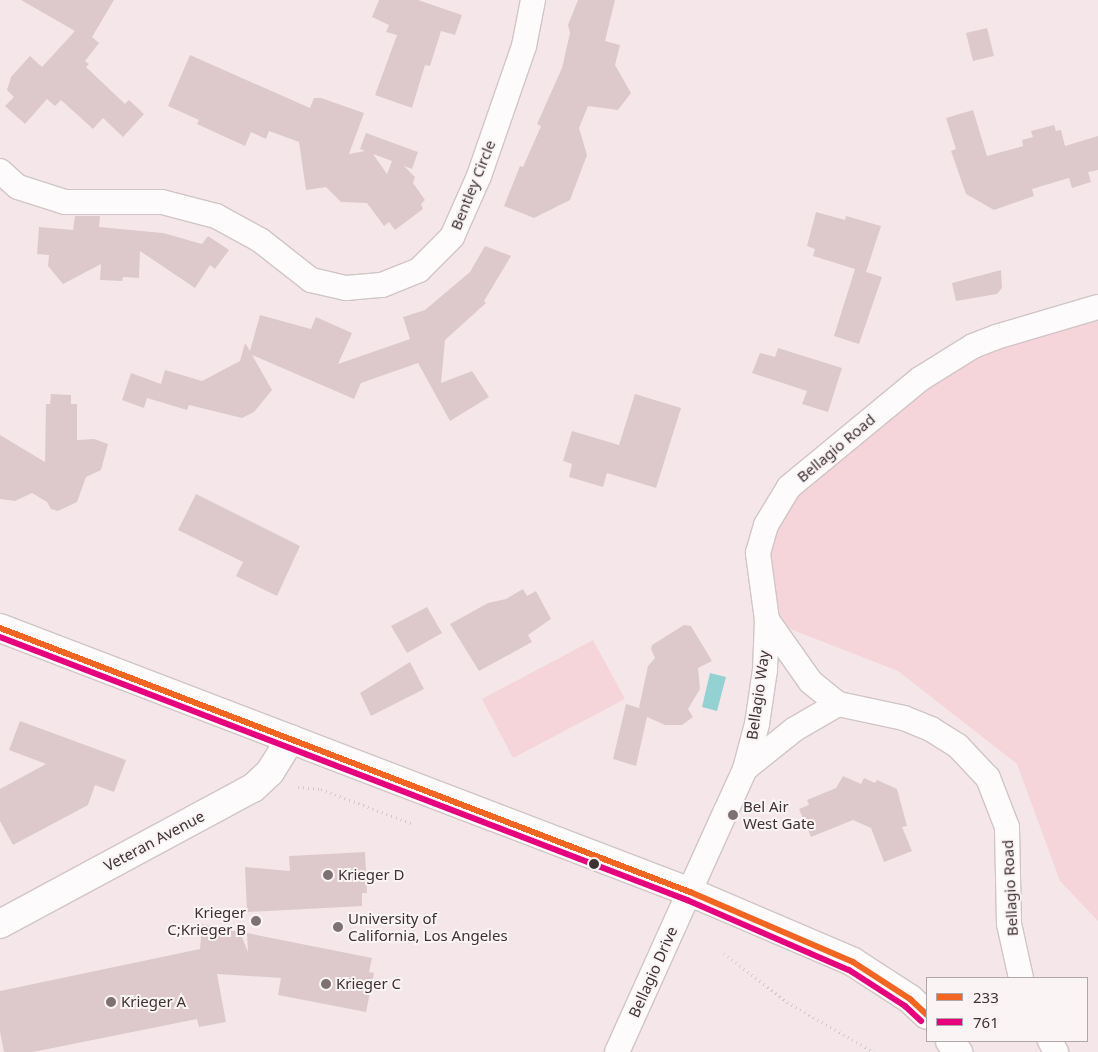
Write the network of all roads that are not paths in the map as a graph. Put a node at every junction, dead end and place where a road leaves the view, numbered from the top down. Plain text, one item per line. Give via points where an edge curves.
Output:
1 (533, 0) edge
2 (0, 171) edge
3 (1098, 307) edge
4 (767, 620) junction
5 (0, 628) edge
6 (838, 704) junction
7 (291, 739) junction
8 (745, 769) junction
9 (690, 892) junction
10 (0, 924) edge
11 (1021, 977) edge
12 (926, 1014) edge
13 (617, 1052) edge

1 - 2 street, Bentley Circle via 521,56 479,176 452,237 419,270 382,286 346,288 311,280 260,240 216,216 162,202 65,202 18,186
3 - 4 street, Bellagio Road via 1025,326 973,346 920,379 789,487 761,539 757,566
4 - 6 street, Bellagio Road via 810,681
4 - 8 street, Bellagio Way via 765,670
5 - 7 main road
6 - 8 street, Bellagio Way via 795,729
6 - 11 street, Bellagio Road via 904,718 931,729 958,746 988,778 1007,827 1009,924
7 - 9 main road
7 - 10 main road, Veteran Avenue via 270,772 253,788
8 - 9 street, Bellagio Way
9 - 12 main road via 853,962 910,999
9 - 13 street, Bellagio Drive

